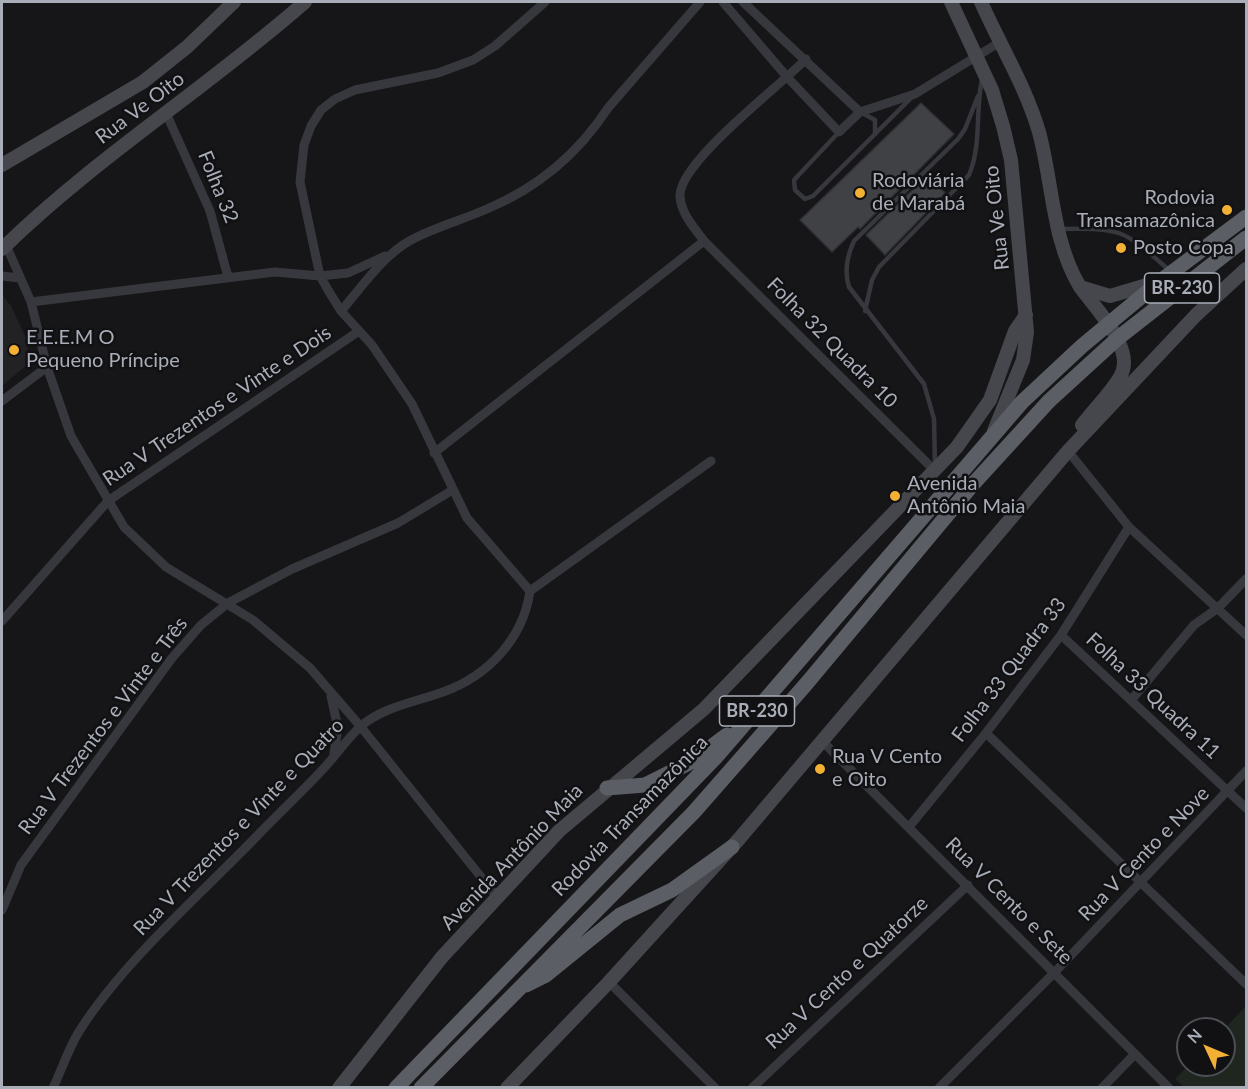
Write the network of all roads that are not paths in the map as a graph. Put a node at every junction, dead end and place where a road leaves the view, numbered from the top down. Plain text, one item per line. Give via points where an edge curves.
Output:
1 (234, 2) edge
2 (305, 2) edge
3 (545, 2) edge
4 (700, 2) edge
5 (743, 2) edge
6 (951, 2) edge
7 (981, 2) edge
8 (726, 3) edge
9 (1000, 42) junction
10 (976, 55) junction
11 (806, 59) junction
12 (984, 71) junction
13 (788, 78) junction
14 (915, 94) junction
15 (978, 96) junction
16 (860, 112) junction
17 (166, 113) junction
18 (839, 132) junction
19 (875, 135) junction
20 (2, 165) edge
21 (1246, 217) edge
22 (1056, 228) junction
23 (1246, 238) edge
24 (704, 241) junction
25 (4, 247) edge
26 (390, 254) junction
27 (1246, 269) edge
28 (1172, 272) junction
29 (2, 276) edge
30 (320, 276) junction
31 (228, 277) junction
32 (18, 278) junction
33 (1159, 282) junction
34 (1080, 287) junction
35 (31, 302) junction
36 (341, 311) junction
37 (865, 311) junction
38 (1026, 315) junction
39 (1107, 325) junction
40 (359, 332) junction
41 (1118, 338) junction
42 (47, 367) junction
43 (2, 402) edge
44 (992, 435) junction
45 (1068, 451) junction
46 (434, 453) junction
47 (711, 461) dead end
48 (934, 471) junction
49 (451, 491) junction
50 (108, 501) junction
51 (1129, 527) junction
52 (1246, 579) edge
53 (530, 591) junction
54 (228, 603) junction
55 (1218, 609) junction
56 (2, 621) edge
57 (1061, 635) junction
58 (1246, 635) edge
59 (331, 694) junction
60 (1131, 699) junction
61 (765, 701) junction
62 (361, 726) junction
63 (986, 733) junction
64 (823, 742) junction
65 (334, 756) junction
66 (1246, 771) edge
67 (607, 788) junction
68 (1228, 791) junction
69 (1246, 808) edge
70 (909, 827) junction
71 (732, 847) junction
72 (1142, 883) junction
73 (968, 885) junction
74 (497, 897) junction
75 (2, 909) edge
76 (1055, 972) junction
77 (609, 982) junction
78 (1246, 984) edge
79 (515, 991) junction
80 (1135, 1054) junction
81 (53, 1088) edge
82 (339, 1088) edge
83 (396, 1088) edge
84 (421, 1088) edge
85 (507, 1088) edge
86 (715, 1088) edge
87 (752, 1088) edge
88 (939, 1088) edge
89 (1102, 1088) edge
90 (1169, 1088) edge

1 - 20 main road, Rua Ve Oito via 143,82
2 - 17 main road, Rua Ve Oito
3 - 30 street via 473,60 438,73 355,90 321,110 304,145 300,182
4 - 26 street, Rua V Trezentos e Vinte e Dois via 596,127 551,173 489,208 411,240
5 - 11 street
6 - 10 main road, Rua Ve Oito
7 - 9 main road
8 - 13 street
9 - 10 street
9 - 22 main road via 1038,130
10 - 12 main road, Rua Ve Oito
10 - 14 street
11 - 13 street, Folha 32 Quadra 10
11 - 16 street
12 - 15 lane
12 - 38 main road, Rua Ve Oito via 1011,160
13 - 18 street
13 - 24 street, Folha 32 Quadra 10 via 698,158 687,174 680,195 682,207
14 - 16 street
14 - 19 lane
15 - 37 lane via 975,162 969,175 879,267
15 - 37 lane via 958,140 854,241 846,276
16 - 18 street
16 - 19 lane via 875,120
17 - 25 main road, Rua Ve Oito via 80,177
17 - 31 street, Folha 32 via 210,211
18 - 19 lane via 798,174 793,185 801,197 808,200
21 - 28 highway, Rodovia Transamazônica / BR-230
22 - 28 lane via 1120,231
22 - 34 main road
23 - 41 highway, Rodovia Transamazônica / BR-230
24 - 46 street
24 - 48 street, Folha 32 Quadra 10
25 - 32 street
26 - 30 street, Rua V Trezentos e Vinte e Dois via 348,273
26 - 36 street, Rua V Trezentos e Vinte e Dois
27 - 45 main road via 1196,315
28 - 33 highway, Rodovia Transamazônica / BR-230
29 - 32 street
30 - 31 street, Rua V Trezentos e Vinte e Dois via 275,272
30 - 36 street
31 - 35 street, Rua V Trezentos e Vinte e Dois
32 - 35 street
33 - 34 main road via 1110,296
33 - 39 highway, Rodovia Transamazônica / BR-230
34 - 39 main road
35 - 42 street
36 - 40 street
37 - 48 lane via 924,384 934,419
38 - 44 main road, Rua Ve Oito via 1028,332 1023,360
38 - 48 main road, Avenida Antônio Maia via 1015,331 990,400 964,439
39 - 41 main road
39 - 44 highway, Rodovia Transamazônica / BR-230 via 1022,402
40 - 46 street via 412,404
40 - 50 street, Rua V Trezentos e Vinte e Dois
41 - 45 main road via 1126,361 1121,376 1083,424
41 - 79 highway, Rodovia Transamazônica / BR-230 via 1049,400 1010,442 694,812
42 - 43 street
42 - 50 street via 71,436
44 - 61 highway, Rodovia Transamazônica / BR-230
45 - 51 street
45 - 64 main road
46 - 49 street
47 - 53 street
48 - 67 main road, Avenida Antônio Maia via 704,709
49 - 53 street via 467,518
49 - 54 street, Rua V Trezentos e Vinte e Três via 398,523
50 - 54 street via 142,547 192,585
50 - 56 street, Rua V Trezentos e Vinte e Dois
51 - 55 street
51 - 57 street, Folha 33 Quadra 33
52 - 55 street
53 - 62 street, Rua V Trezentos e Vinte e Quatro via 518,629 488,667 461,684 411,701
54 - 59 street via 277,638
54 - 75 street, Rua V Trezentos e Vinte e Três via 172,658 21,865
55 - 58 street
55 - 60 street via 1194,626
57 - 60 street, Folha 33 Quadra 11
57 - 63 street, Folha 33 Quadra 33
59 - 62 street
59 - 65 street via 338,728
60 - 68 street, Folha 33 Quadra 11
61 - 67 highway via 691,762 645,785
61 - 83 highway, Rodovia Transamazônica / BR-230 via 618,861
62 - 65 street, Rua V Trezentos e Vinte e Quatro
62 - 74 street
63 - 70 street, Folha 33 Quadra 33
63 - 72 street
64 - 70 street, Rua V Cento e Sete
64 - 71 main road
65 - 81 street, Rua V Trezentos e Vinte e Quatro via 119,978 79,1031
66 - 68 street, Rua V Cento e Nove
67 - 74 main road, Avenida Antônio Maia via 559,831
68 - 69 street, Folha 33 Quadra 11
68 - 72 street, Rua V Cento e Nove
70 - 73 street, Rua V Cento e Sete
71 - 77 main road
71 - 79 highway via 672,890 620,915 546,975
72 - 76 street, Rua V Cento e Nove
72 - 78 street
73 - 76 street, Rua V Cento e Sete
73 - 87 street, Rua V Cento e Quatorze
74 - 82 main road, Avenida Antônio Maia via 442,957
76 - 80 street, Rua V Cento e Sete
76 - 88 street, Rua V Cento e Nove
77 - 85 main road
77 - 86 street
79 - 84 highway, Rodovia Transamazônica / BR-230
80 - 89 street
80 - 90 street, Rua V Cento e Sete

